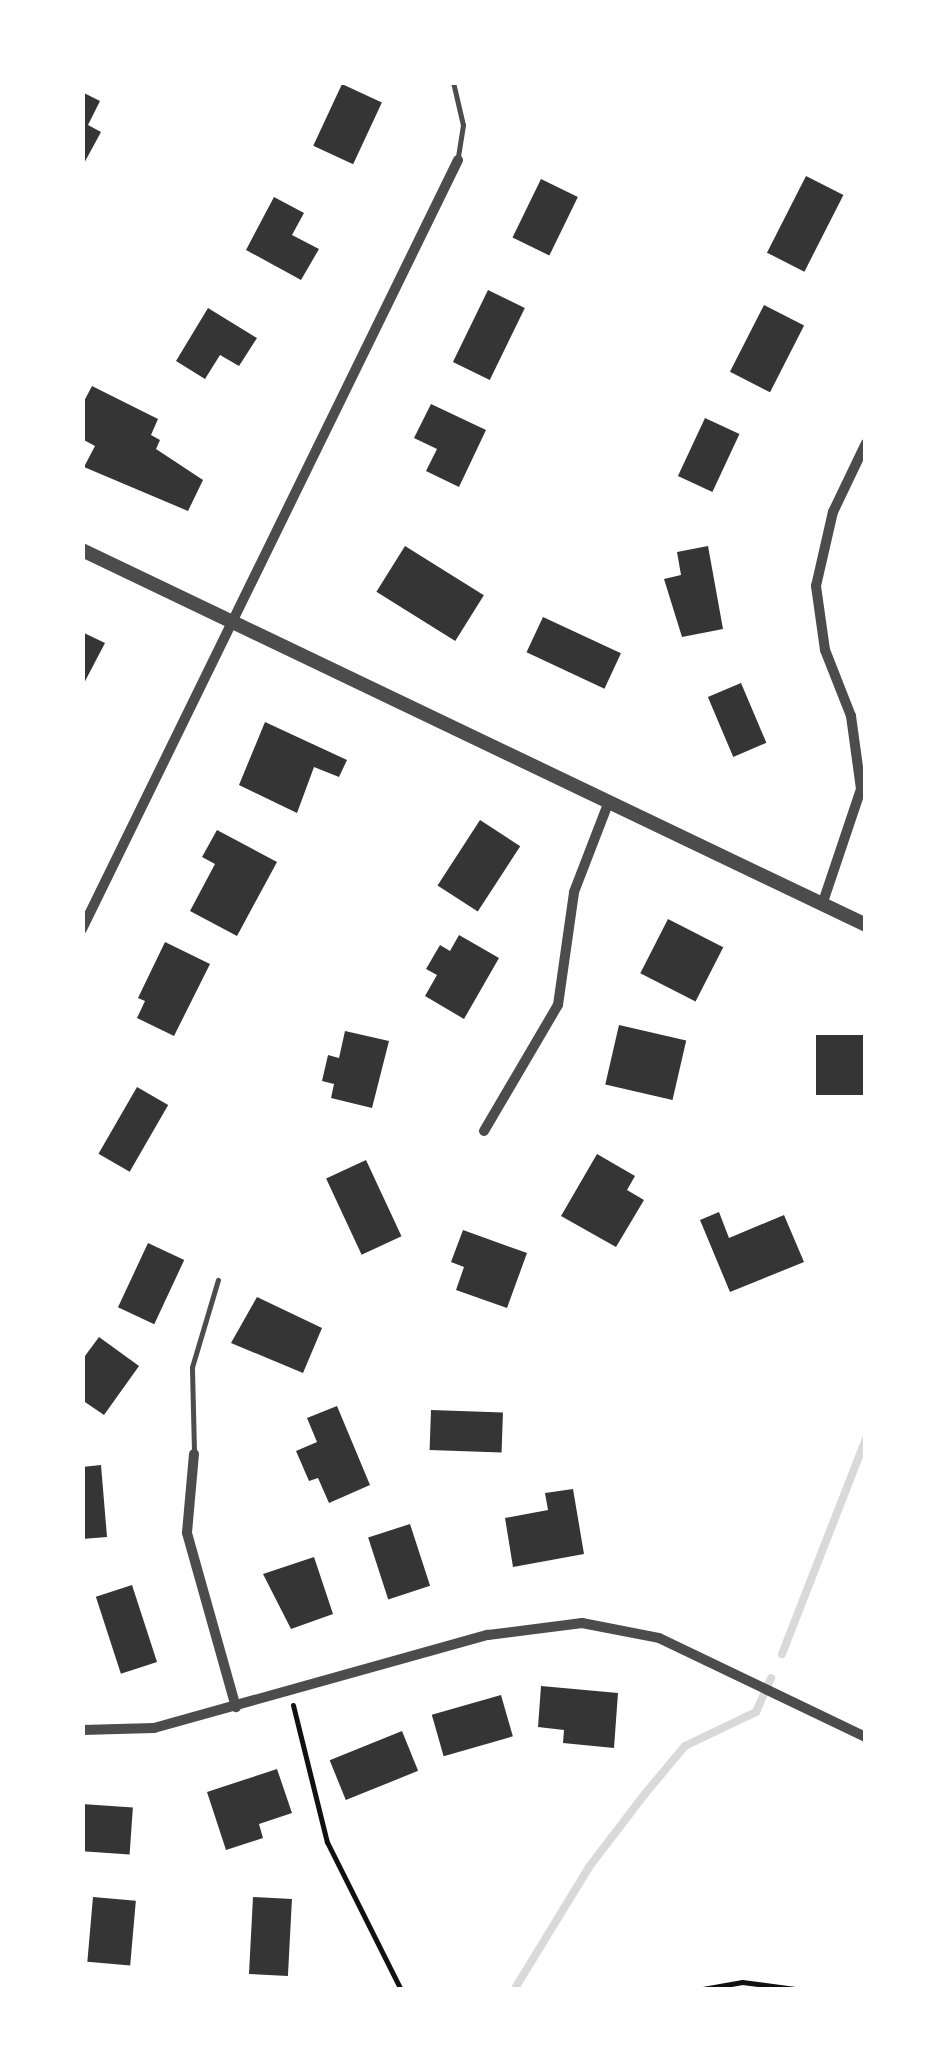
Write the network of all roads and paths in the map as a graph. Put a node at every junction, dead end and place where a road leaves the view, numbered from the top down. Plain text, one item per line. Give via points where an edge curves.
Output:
1 (453, 82) edge
2 (458, 160) joint
3 (866, 443) edge
4 (82, 550) edge
5 (234, 622) junction
6 (608, 804) junction
7 (822, 905) junction
8 (866, 924) edge
9 (82, 929) edge
10 (484, 1131) dead end
11 (218, 1280) dead end
12 (194, 1454) joint
13 (290, 1692) junction
14 (236, 1707) junction
15 (82, 1730) edge
16 (866, 1737) edge
17 (401, 1990) edge
18 (696, 1990) edge
19 (804, 1990) edge

1 - 2 lane via 463,125
2 - 5 street
3 - 7 street via 833,512 816,586 826,650 856,735 861,789
4 - 5 street
5 - 6 street
5 - 9 street
6 - 7 street
6 - 10 street via 574,892 558,1005
7 - 8 street
11 - 12 lane via 192,1367
12 - 14 street via 185,1519
13 - 14 street
13 - 16 street via 514,1629 582,1622 659,1638
13 - 17 path via 327,1842
14 - 15 street via 154,1728
18 - 19 path via 742,1982

